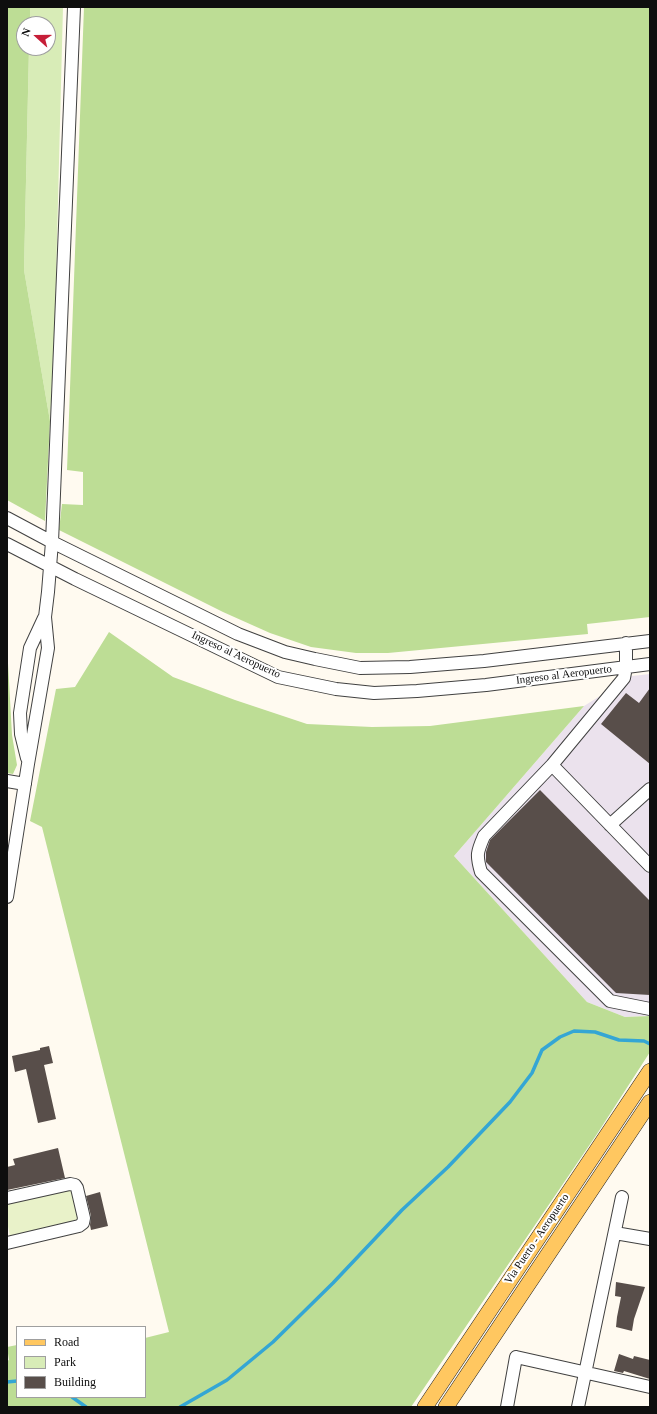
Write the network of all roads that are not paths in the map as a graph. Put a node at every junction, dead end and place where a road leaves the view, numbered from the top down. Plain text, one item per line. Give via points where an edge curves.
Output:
1 (74, 7) edge
2 (7, 519) edge
3 (52, 542) junction
4 (7, 544) edge
5 (51, 567) junction
6 (45, 617) junction
7 (650, 640) edge
8 (626, 644) junction
9 (650, 664) edge
10 (626, 667) junction
11 (28, 764) junction
12 (552, 765) junction
13 (7, 782) edge
14 (25, 784) junction
15 (650, 789) edge
16 (610, 826) junction
17 (650, 866) edge
18 (7, 897) edge
19 (650, 1009) edge
20 (650, 1071) edge
21 (650, 1102) edge
22 (622, 1197) dead end
23 (7, 1198) edge
24 (615, 1233) junction
25 (650, 1239) edge
26 (7, 1243) edge
27 (585, 1372) junction
28 (650, 1386) edge
29 (425, 1407) edge
30 (446, 1407) edge
31 (507, 1407) edge
32 (578, 1407) edge

1 - 3 street
2 - 3 street, Ingreso al Aeropuerto
3 - 5 street
3 - 8 street, Ingreso al Aeropuerto via 238,634 284,652 360,668 410,667
4 - 5 street, Ingreso al Aeropuerto
5 - 6 street
5 - 10 street, Ingreso al Aeropuerto via 278,676 336,689 374,693 417,690
6 - 11 street via 48,648
6 - 11 street via 30,648 20,713 21,734
7 - 8 street, Ingreso al Aeropuerto
8 - 10 street
9 - 10 street, Ingreso al Aeropuerto
10 - 12 street via 624,678
11 - 14 street
12 - 16 street
12 - 19 street via 484,836 477,859 481,872 610,1001
13 - 14 street
14 - 18 street
15 - 16 street
16 - 17 street
20 - 29 main road, Via Puerto - Aeropuerto
21 - 30 main road, Via Puerto - Aeropuerto
22 - 24 street
23 - 26 street via 75,1185 84,1218 79,1226
24 - 25 street
24 - 27 street
27 - 28 street
27 - 31 street via 516,1358
27 - 32 street

